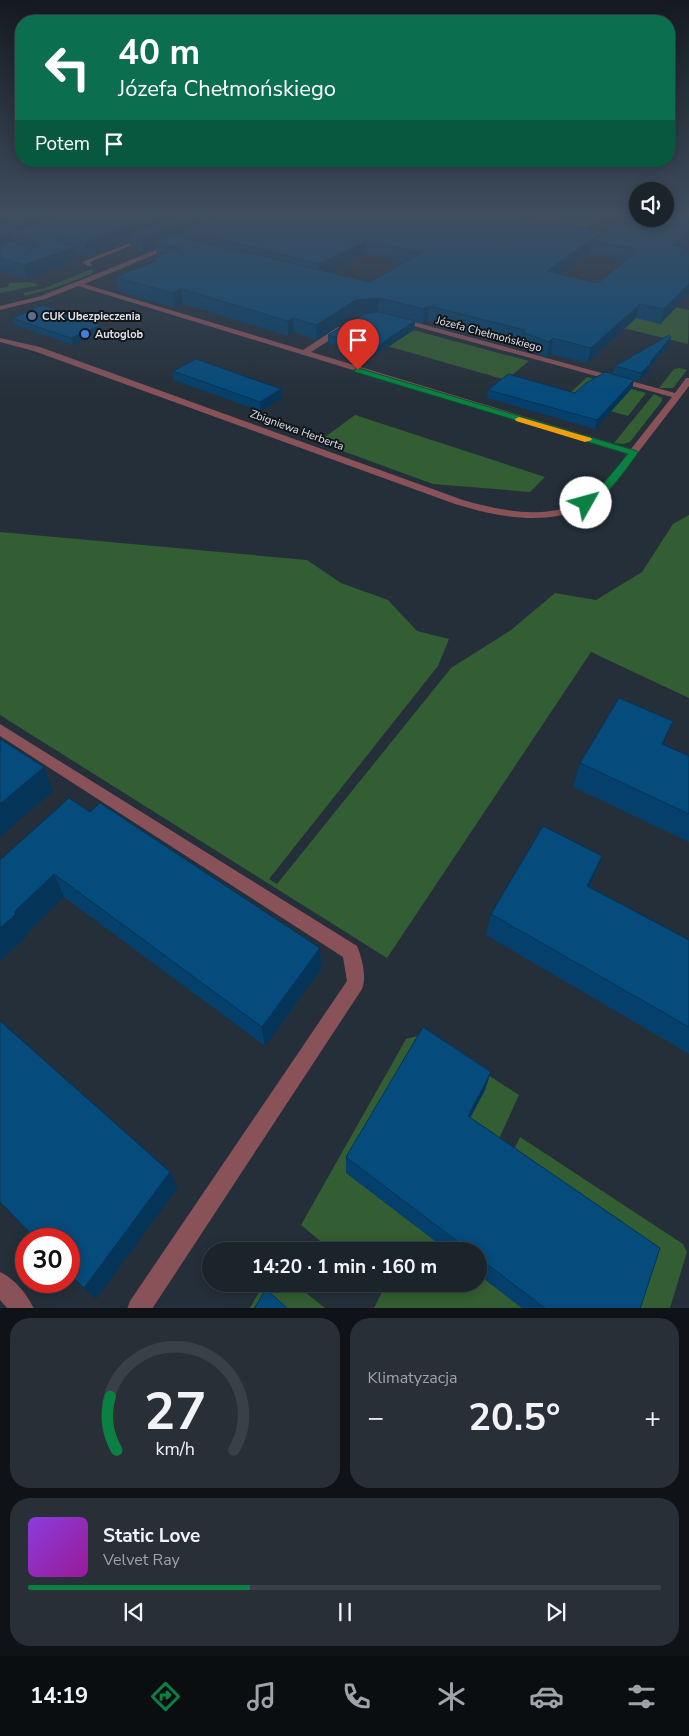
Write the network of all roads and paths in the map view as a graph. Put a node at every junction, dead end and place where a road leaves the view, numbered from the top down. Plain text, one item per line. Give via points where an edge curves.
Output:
1 (97, 276) edge
2 (73, 285) junction
3 (0, 301) edge
4 (0, 308) edge
5 (388, 318) edge
6 (347, 326) edge
7 (0, 333) edge
8 (0, 340) edge
9 (37, 349) junction
10 (303, 354) junction
11 (689, 380) edge
12 (677, 396) junction
13 (634, 453) junction
14 (0, 729) edge
15 (0, 1283) edge
16 (23, 1308) edge
17 (138, 1308) edge

1 - 2 street
2 - 3 street
2 - 4 street via 42,298
2 - 10 street
5 - 12 street, Józefa Chełmońskiego
6 - 10 street
7 - 9 street, Zbigniewa Herberta
8 - 9 street, Zbigniewa Herberta
9 - 13 street, Zbigniewa Herberta via 493,512 552,513 576,508 593,499 612,481
10 - 13 street
11 - 12 street, Zbigniewa Herberta
12 - 13 street, Zbigniewa Herberta
14 - 17 street via 351,952 356,983
15 - 16 street

